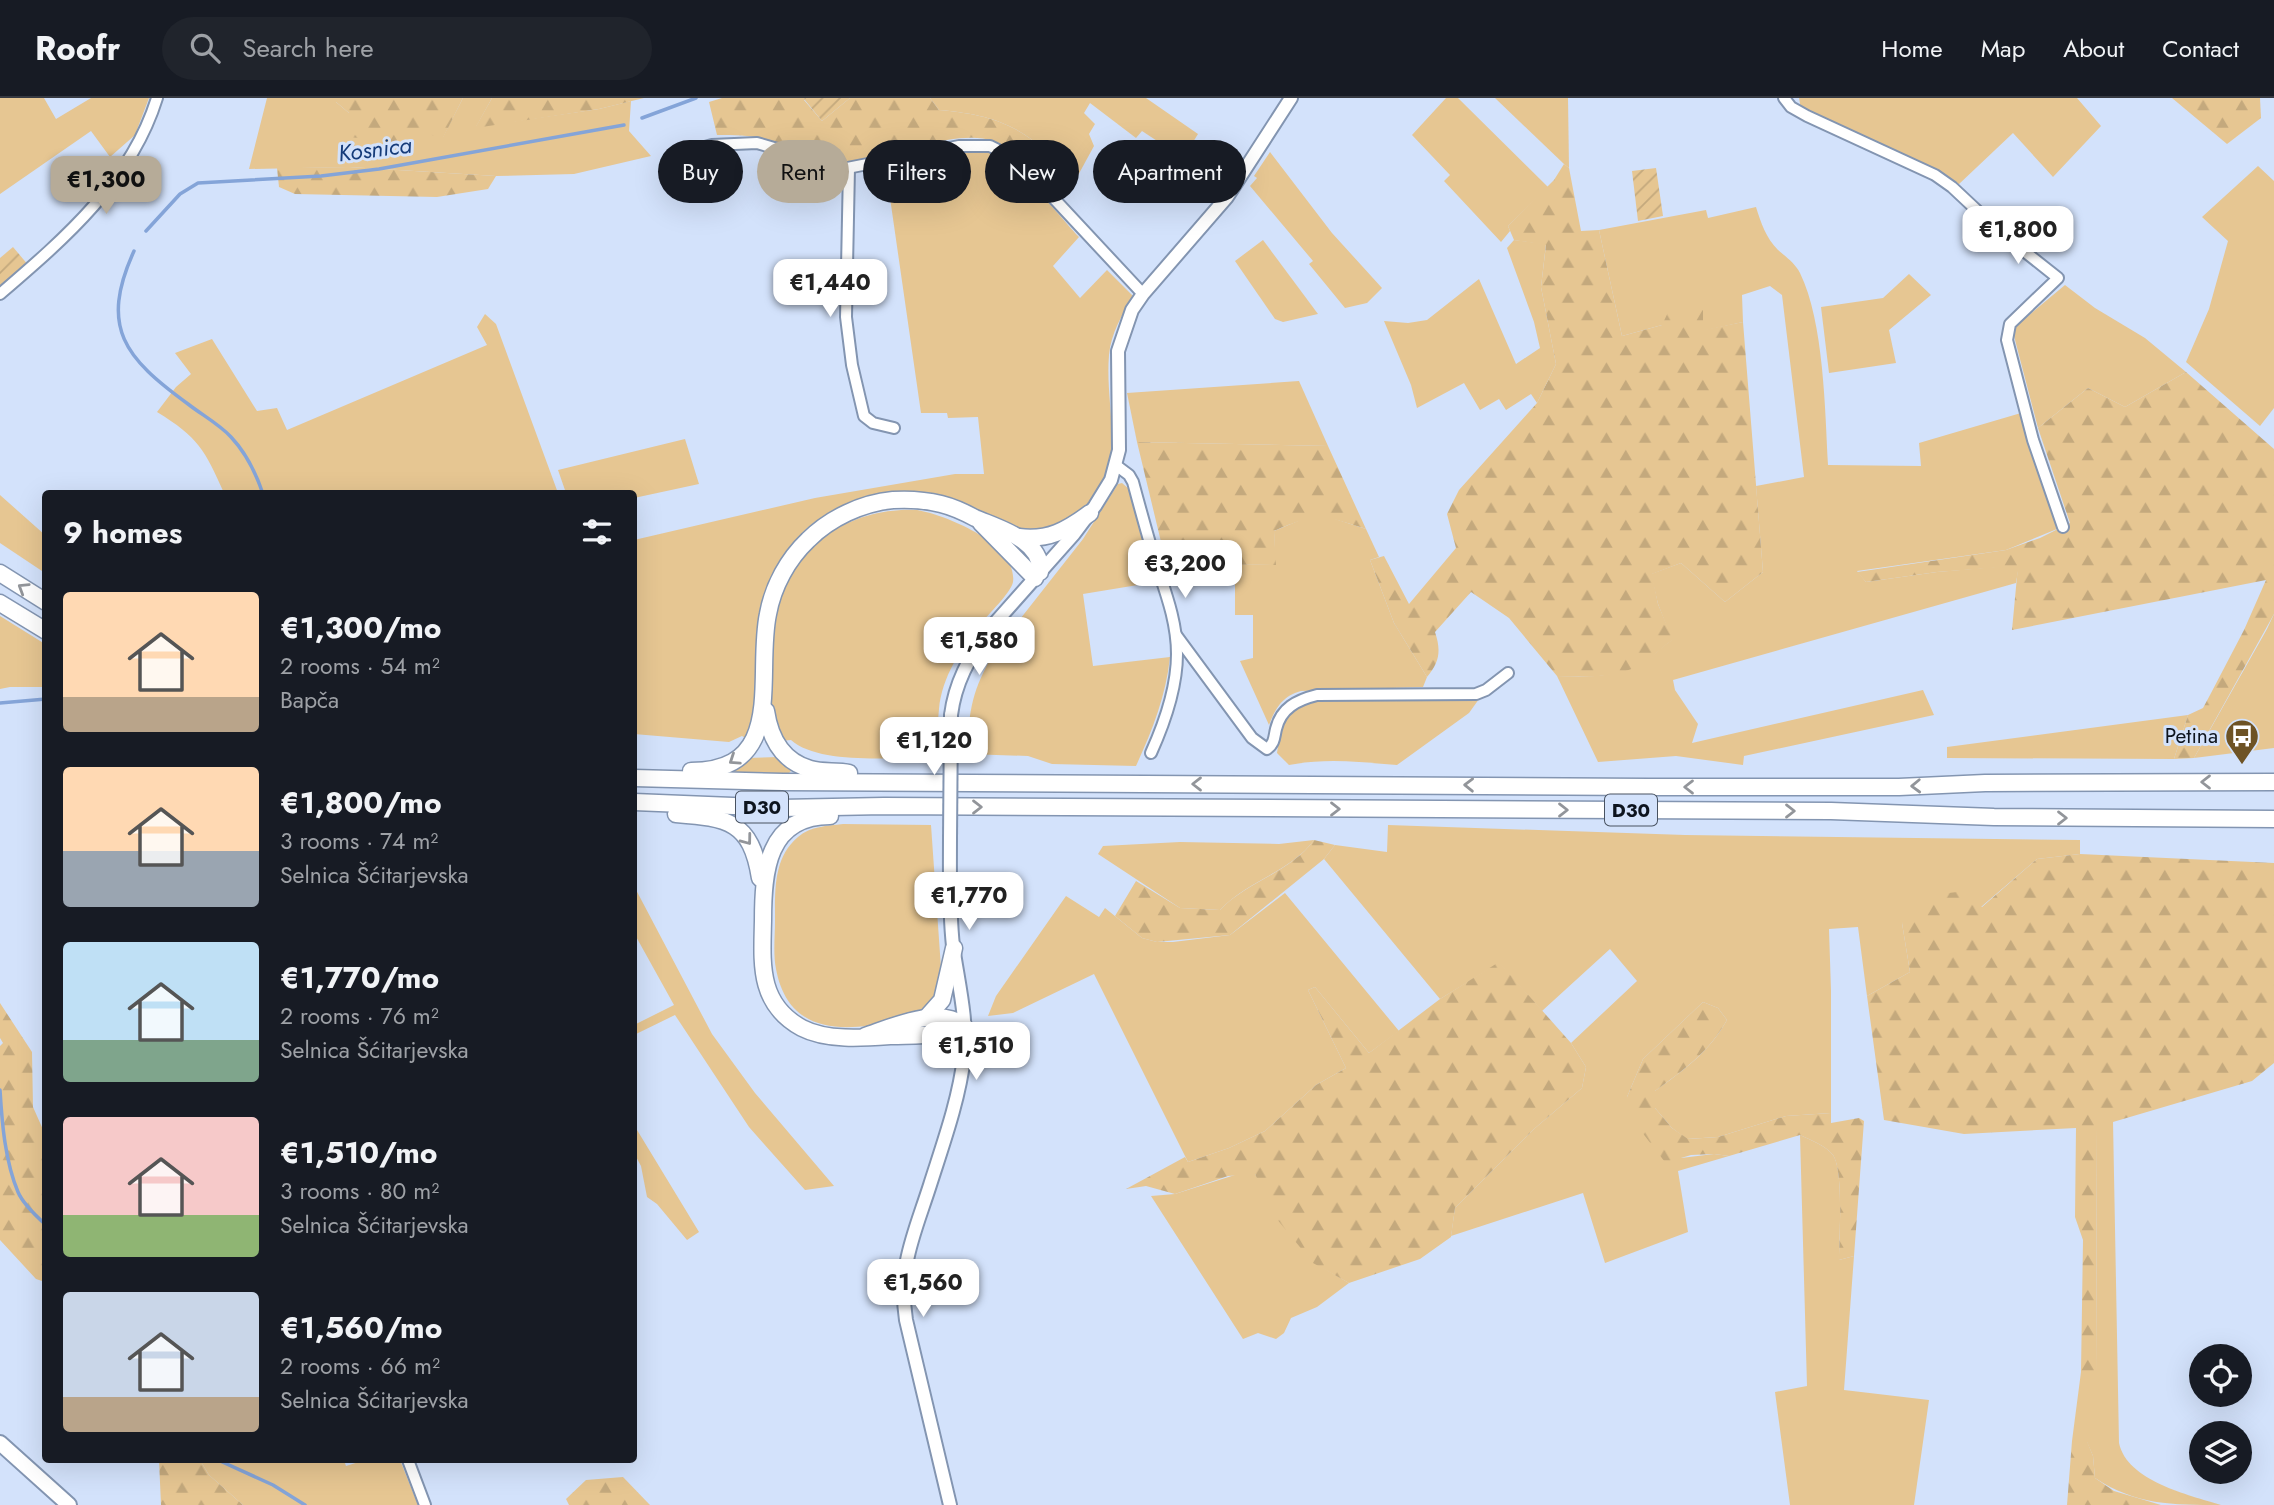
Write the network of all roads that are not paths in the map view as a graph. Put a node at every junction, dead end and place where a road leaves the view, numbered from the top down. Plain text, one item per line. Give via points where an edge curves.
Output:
1 (157, 98) edge
2 (1291, 98) edge
3 (1784, 98) edge
4 (849, 168) edge
5 (848, 203) edge
6 (0, 294) edge
7 (1143, 294) junction
8 (894, 428) dead end
9 (1117, 466) junction
10 (1090, 513) junction
11 (977, 518) junction
12 (2063, 527) dead end
13 (1017, 537) junction
14 (0, 573) edge
15 (1037, 575) junction
16 (42, 599) edge
17 (0, 603) edge
18 (42, 629) edge
19 (1176, 635) junction
20 (1508, 673) dead end
21 (764, 702) junction
22 (1152, 753) dead end
23 (641, 778) edge
24 (875, 782) junction
25 (2274, 782) edge
26 (637, 802) edge
27 (884, 806) junction
28 (2274, 819) edge
29 (763, 895) junction
30 (954, 948) junction
31 (926, 1018) junction
32 (964, 1026) junction
33 (865, 1036) junction
34 (0, 1443) edge
35 (409, 1463) edge
36 (69, 1505) edge
37 (425, 1505) edge
38 (950, 1505) edge

1 - 6 street via 142,135 105,194 54,248
2 - 7 street via 1227,197
3 - 12 street via 1807,116 1935,175 2058,278 2010,324 2007,340 2033,440
4 - 7 street via 959,146 990,146 1032,175
5 - 8 street via 846,317 852,365 864,416
7 - 9 street via 1132,310 1118,351
9 - 10 street
9 - 19 street via 1133,482
10 - 13 main road via 1061,533
10 - 15 street
11 - 13 main road
11 - 15 main road
11 - 21 main road via 945,505 891,500 854,510 816,533 787,566 771,600
13 - 15 main road via 1035,551 1041,564
16 -> 14 main road
15 - 30 street, bridge via 987,632 956,687 951,715 950,839
17 - 18 main road
19 - 20 street via 1252,738 1268,749 1281,717 1300,699 1317,695 1476,694
19 - 22 street via 1173,687
21 -> 23 main road via 754,740 737,760 720,768
21 - 24 main road via 771,734 789,758 811,769 844,772
23 - 24 main road, D30
25 -> 24 main road, D30 via 1662,787
26 - 27 main road, D30 via 780,808
26 -> 29 main road via 672,814 711,817 738,829 756,854
27 -> 28 main road, D30 via 1818,811
27 - 29 main road via 793,826 774,845
29 - 33 main road via 762,967 777,1007 812,1033
30 - 31 main road via 942,1000
30 - 32 street
31 - 32 main road via 954,1018
31 - 33 main road
32 - 33 main road via 951,1032
32 - 38 street via 960,1079 903,1274 906,1320
34 - 36 main road
35 - 37 street

